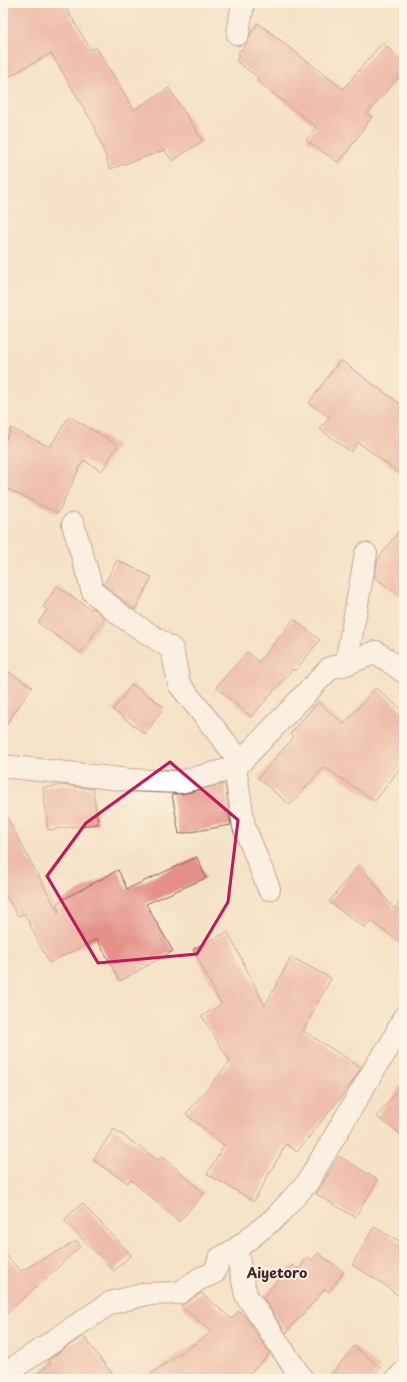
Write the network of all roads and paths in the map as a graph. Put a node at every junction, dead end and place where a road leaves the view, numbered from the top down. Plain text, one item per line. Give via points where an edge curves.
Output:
1 (243, 3) edge
2 (238, 34) dead end
3 (73, 524) dead end
4 (366, 554) dead end
5 (346, 664) junction
6 (404, 672) edge
7 (238, 765) junction
8 (3, 766) edge
9 (269, 889) dead end
10 (404, 1017) edge
11 (236, 1250) junction
12 (404, 1372) edge
13 (3, 1375) edge
14 (302, 1379) edge
15 (397, 1379) edge

1 - 2 street
3 - 7 street via 93,592 123,617 172,649 179,684
4 - 5 street
5 - 6 street via 376,652
5 - 7 street via 330,668
7 - 8 street via 180,782 130,780
7 - 9 street via 244,826
10 - 11 street via 392,1044 378,1062 307,1183 275,1218
11 - 13 street via 220,1258 214,1273 179,1292 146,1294 110,1303
11 - 14 street via 246,1295
12 - 15 street

